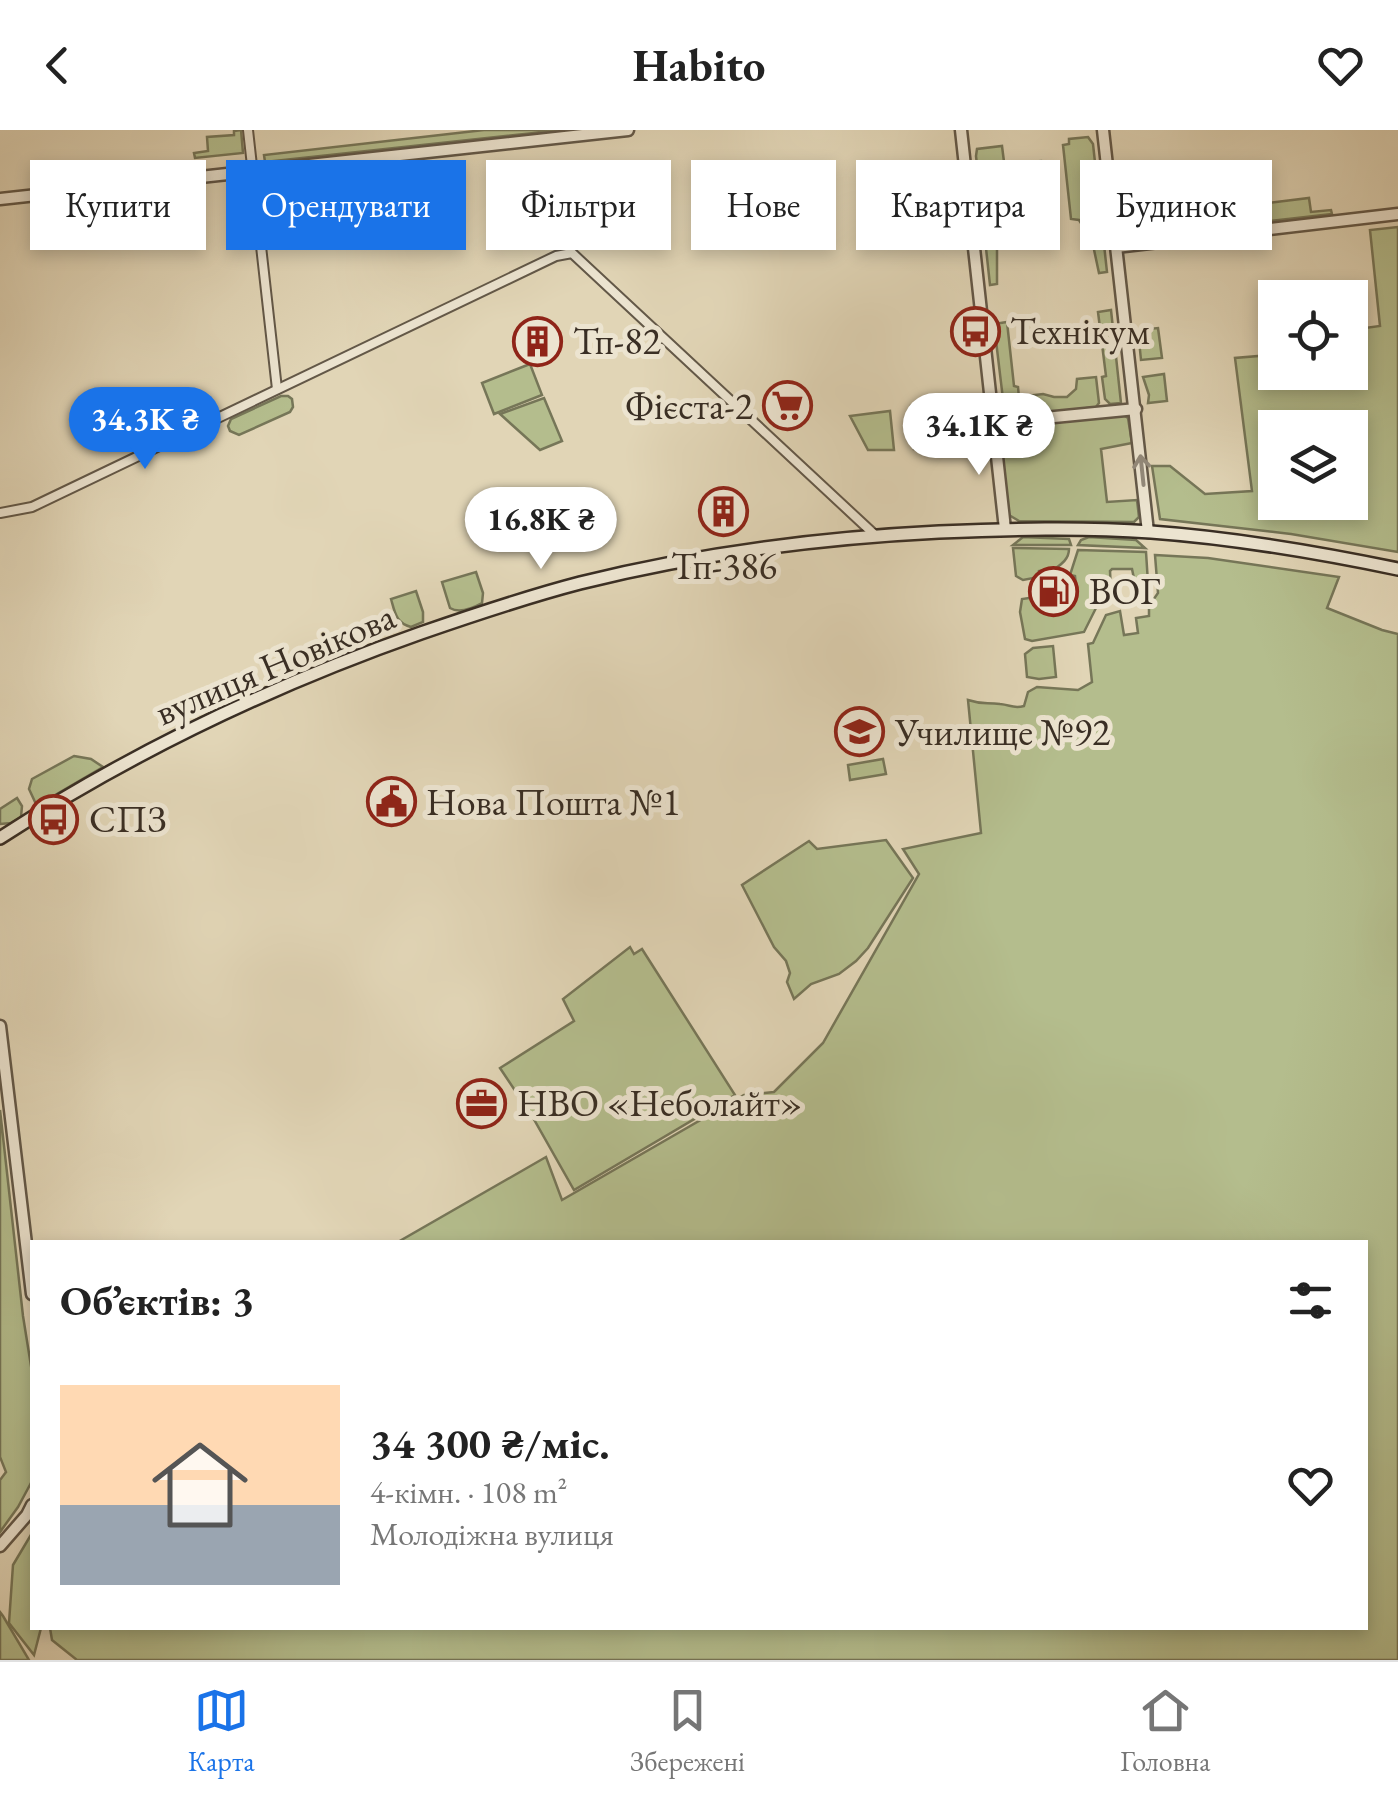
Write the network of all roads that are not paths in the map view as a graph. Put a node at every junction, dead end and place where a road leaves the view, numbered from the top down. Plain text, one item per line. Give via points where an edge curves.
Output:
1 (248, 130) edge
2 (628, 130) edge
3 (961, 130) edge
4 (1103, 130) edge
5 (251, 160) edge
6 (353, 160) edge
7 (1106, 160) edge
8 (226, 174) edge
9 (0, 199) edge
10 (1398, 214) edge
11 (1272, 228) edge
12 (261, 250) edge
13 (1116, 250) edge
14 (277, 389) junction
15 (1136, 409) junction
16 (994, 422) junction
17 (0, 513) edge
18 (1005, 529) junction
19 (1153, 532) junction
20 (876, 536) junction
21 (1398, 569) edge
22 (0, 838) edge
23 (0, 1026) edge
24 (30, 1277) edge
25 (30, 1508) edge
26 (0, 1546) edge

1 - 5 street
2 - 6 street
3 - 16 street
4 - 7 street
8 - 9 street
10 - 11 street
12 - 14 street
13 - 15 street
14 - 17 street via 32,507
14 - 20 street via 572,252
15 - 16 street
19 -> 15 street
16 - 18 street
18 - 19 main road, вулиця Новікова
18 - 20 main road, вулиця Новікова
19 - 21 main road
20 - 22 main road, вулиця Новікова via 694,560 491,609 244,704 162,743
23 - 24 street
25 - 26 street

